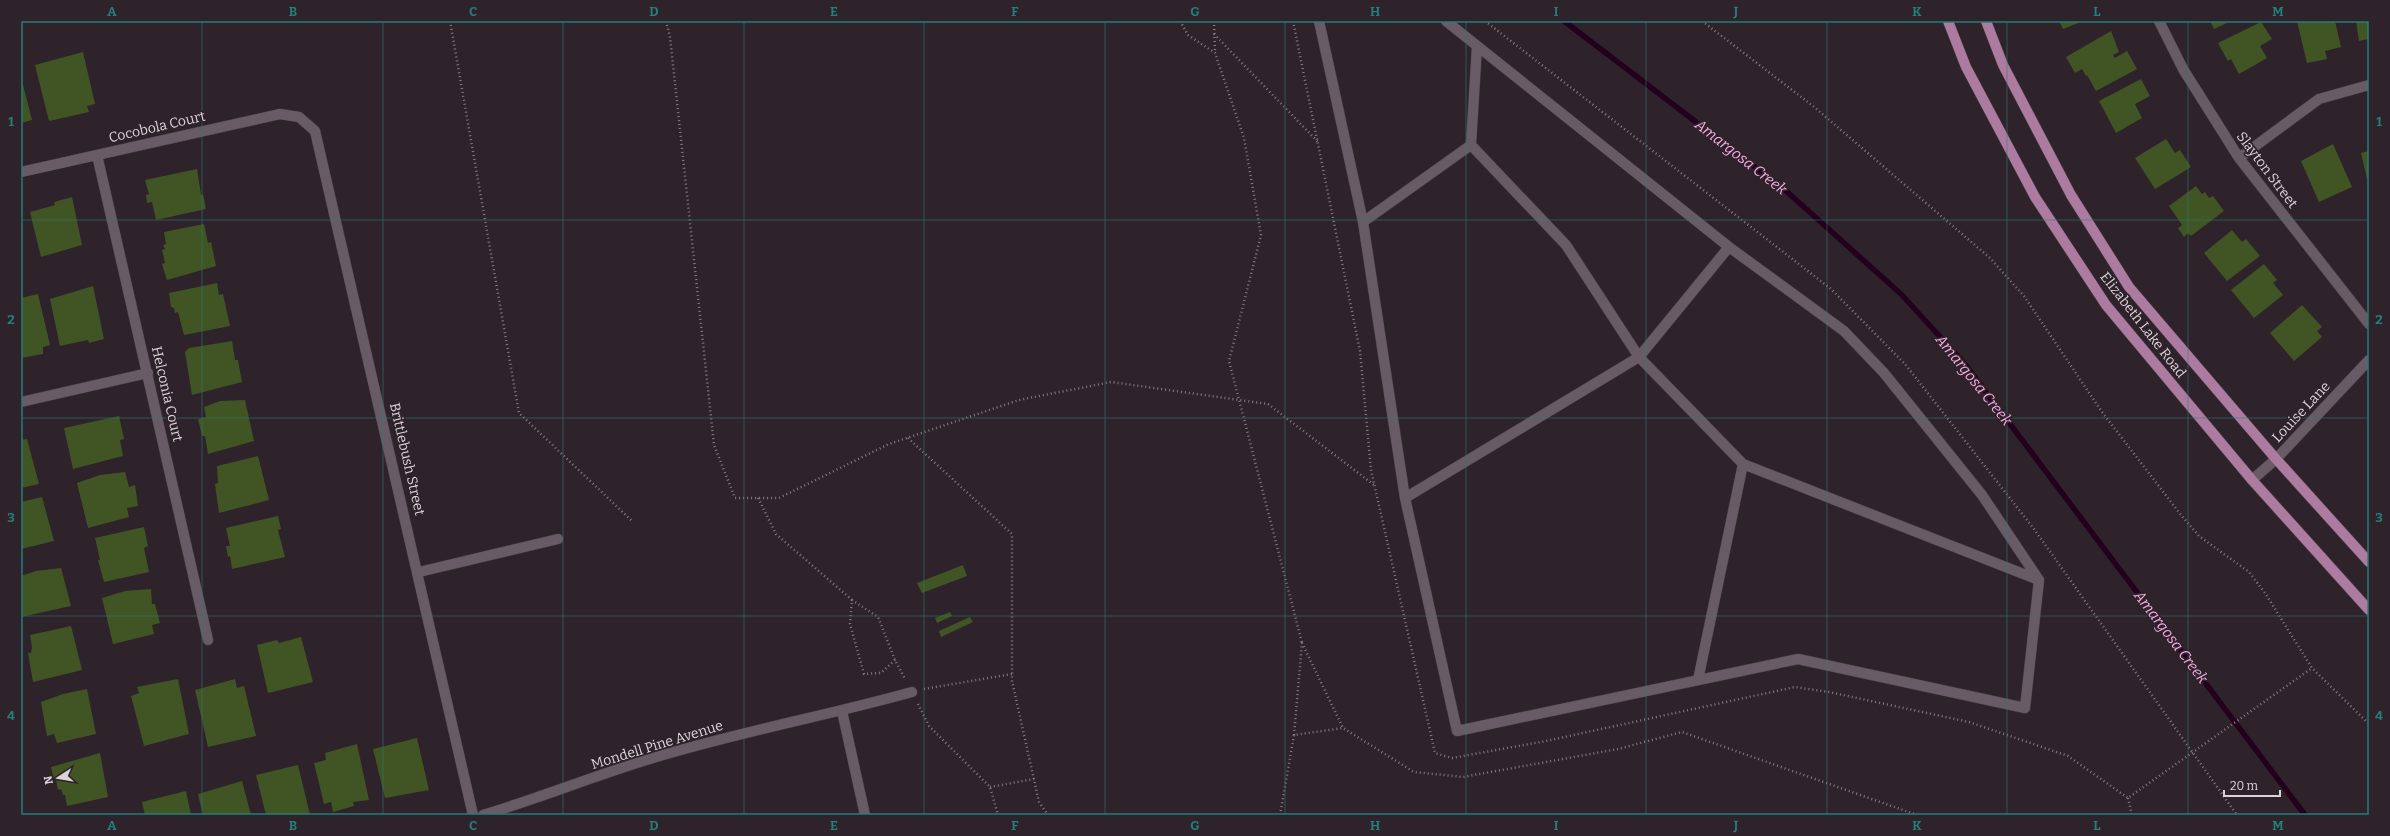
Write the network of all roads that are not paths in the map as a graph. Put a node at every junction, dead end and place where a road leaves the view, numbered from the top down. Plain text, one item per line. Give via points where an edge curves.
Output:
1 (1320, 21) edge
2 (1446, 21) edge
3 (1948, 21) edge
4 (1986, 21) edge
5 (2159, 21) edge
6 (1477, 46) junction
7 (2369, 85) edge
8 (299, 117) joint
9 (1472, 145) junction
10 (97, 155) junction
11 (2239, 158) junction
12 (21, 172) edge
13 (1363, 222) junction
14 (1728, 247) junction
15 (2369, 324) edge
16 (1639, 357) junction
17 (2369, 360) edge
18 (148, 373) junction
19 (21, 402) edge
20 (2276, 459) junction
21 (1743, 464) junction
22 (2252, 480) junction
23 (1405, 498) junction
24 (558, 539) dead end
25 (2369, 562) edge
26 (419, 572) junction
27 (2039, 580) junction
28 (2369, 610) edge
29 (208, 640) dead end
30 (1698, 680) junction
31 (912, 692) road end
32 (842, 711) junction
33 (474, 815) edge
34 (483, 815) edge
35 (865, 815) edge

1 - 13 street
2 - 6 street
3 - 22 main road, Elizabeth Lake Road via 1966,67 2035,197 2070,252 2106,305
4 - 20 main road, Elizabeth Lake Road via 2003,65 2072,195 2129,287
5 - 11 street, Slayton Street via 2183,69
6 - 9 street
6 - 14 street
7 - 11 street via 2319,99
8 - 10 street, Cocobola Court via 280,114
8 - 26 street, Brittlebush Street via 315,131
9 - 13 street
9 - 16 street via 1566,245
10 - 12 street, Cocobola Court
10 - 18 street, Helconia Court
11 - 15 street, Slayton Street
13 - 23 street
14 - 16 street
14 - 27 street via 1844,331 1884,373 1982,495
16 - 21 street
16 - 23 street
17 - 20 street, Louise Lane
18 - 19 street
18 - 29 street, Helconia Court
20 - 22 street, Louise Lane
20 - 25 main road, Elizabeth Lake Road
21 - 27 street
21 - 30 street
22 - 28 main road, Elizabeth Lake Road
23 - 30 street via 1457,731
24 - 26 street
26 - 33 street, Brittlebush Street
27 - 30 street via 2025,708 1798,659
31 - 32 street, Mondell Pine Avenue
32 - 34 street, Mondell Pine Avenue via 652,758
32 - 35 street

